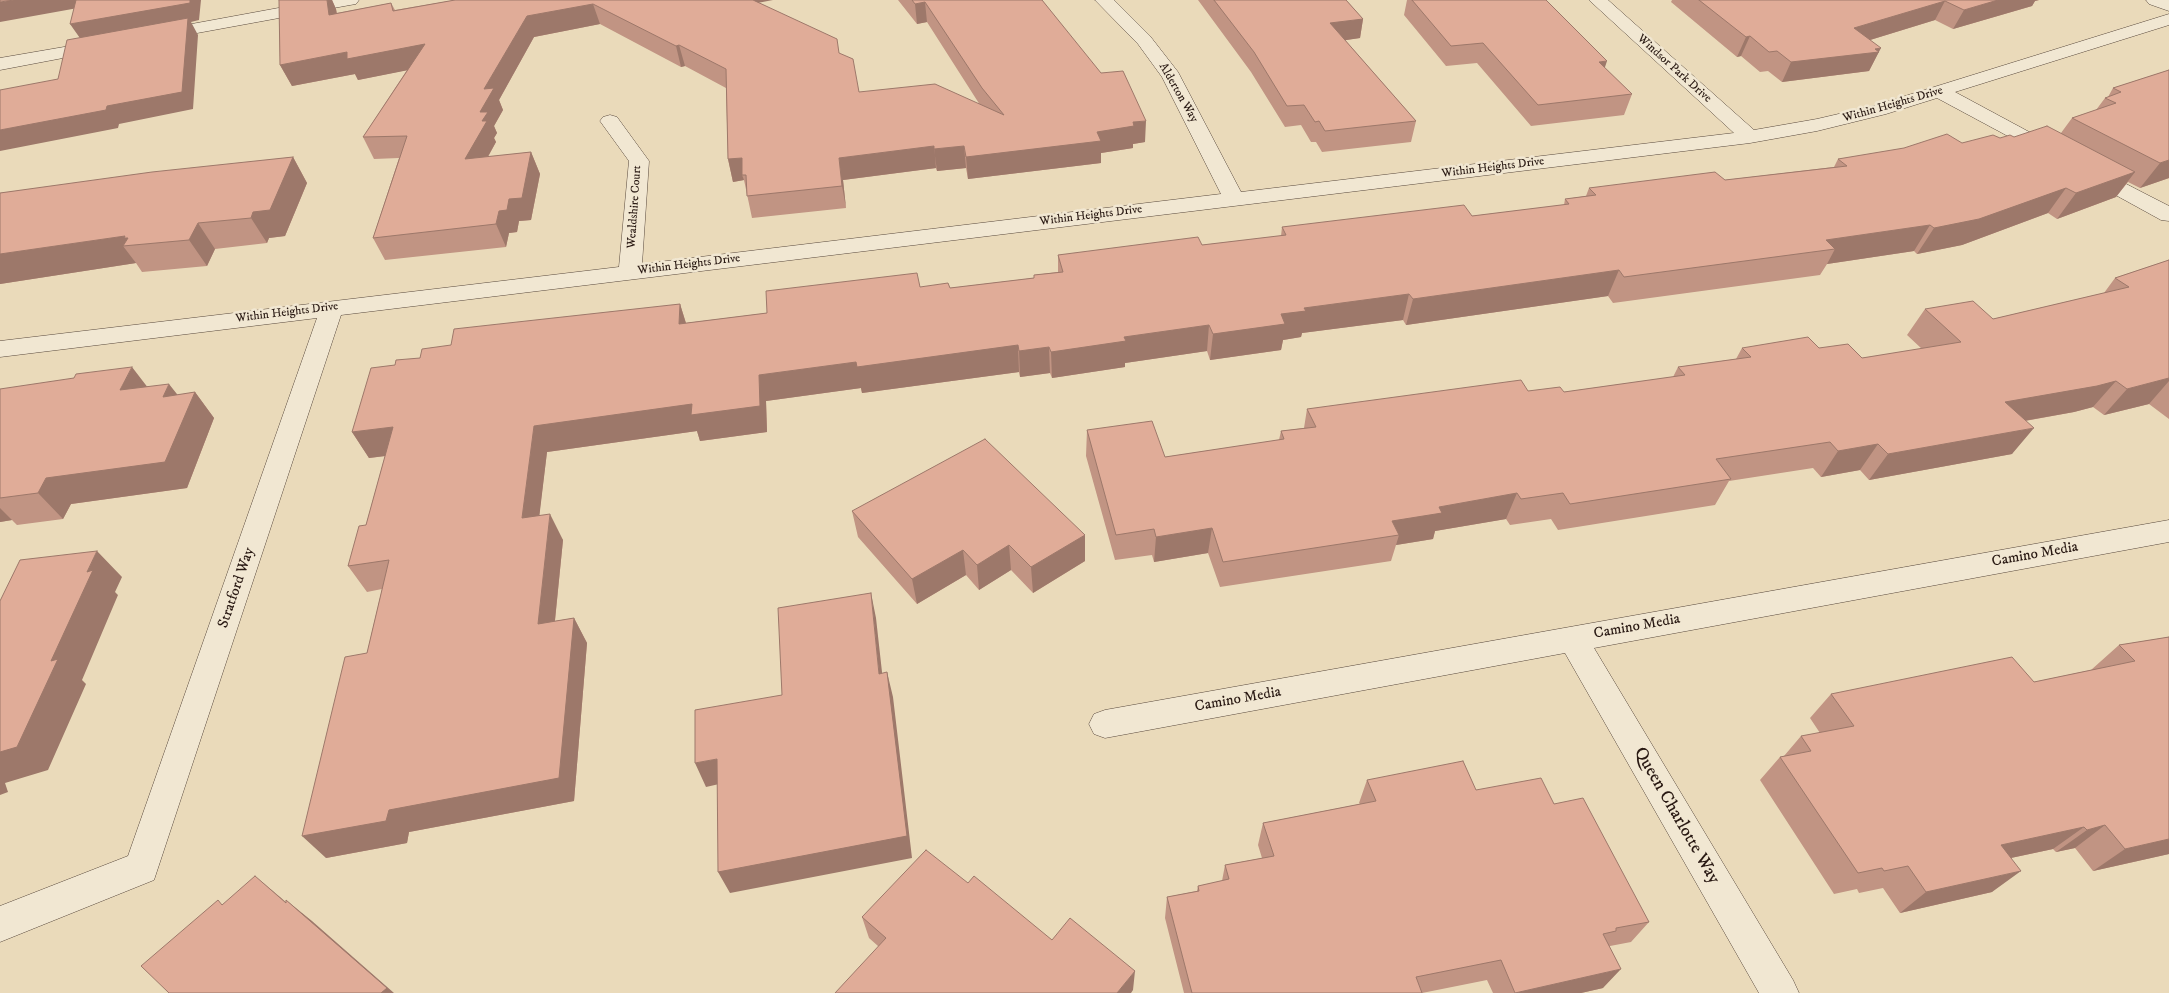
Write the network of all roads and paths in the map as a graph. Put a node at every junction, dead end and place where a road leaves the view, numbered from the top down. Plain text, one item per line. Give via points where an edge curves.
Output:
1 (350, 0) edge
2 (1104, 0) edge
3 (1598, 0) edge
4 (2155, 0) edge
5 (2169, 6) edge
6 (2169, 19) edge
7 (146, 37) edge
8 (117, 43) edge
9 (0, 64) edge
10 (1939, 92) junction
11 (610, 121) dead end
12 (1750, 137) junction
13 (1234, 199) junction
14 (2169, 215) edge
15 (630, 272) junction
16 (332, 308) junction
17 (0, 349) edge
18 (2169, 531) edge
19 (1573, 639) junction
20 (1105, 724) dead end
21 (0, 924) edge
22 (1780, 993) edge

1 - 7 street
2 - 13 street, Alderton Way via 1144,40 1171,76
3 - 12 street, Windsor Park Drive
4 - 5 street
6 - 10 street, Within Heights Drive
8 - 9 street
10 - 12 street, Within Heights Drive via 1817,125
10 - 14 street
11 - 15 street, Wealdshire Court via 639,160
12 - 13 street, Within Heights Drive
13 - 15 street, Within Heights Drive
15 - 16 street, Within Heights Drive
16 - 17 street, Within Heights Drive
16 - 21 street, Stratford Way via 142,868
18 - 19 street, Camino Media
19 - 20 street, Camino Media
19 - 22 street, Queen Charlotte Way

